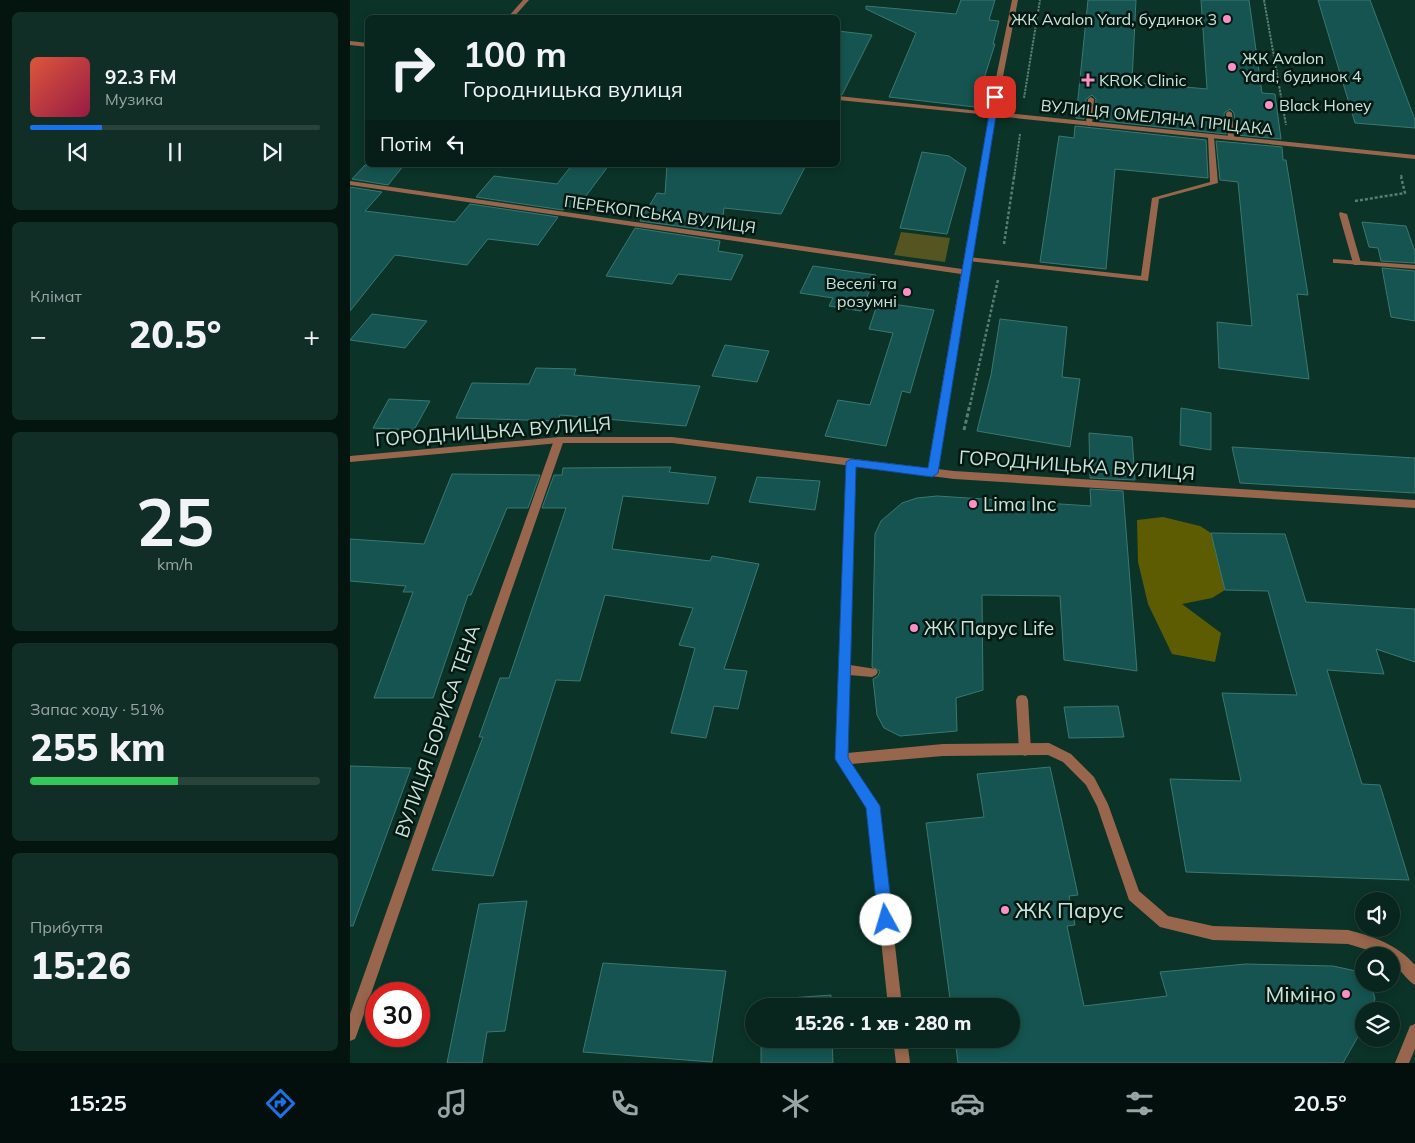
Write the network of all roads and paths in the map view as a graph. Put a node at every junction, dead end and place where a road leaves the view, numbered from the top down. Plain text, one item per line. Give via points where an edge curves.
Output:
1 (526, 0) edge
2 (1015, 0) edge
3 (1040, 0) edge
4 (1264, 0) edge
5 (512, 15) edge
6 (350, 43) edge
7 (365, 45) edge
8 (840, 98) edge
9 (1091, 99) dead end
10 (1023, 104) dead end
11 (1229, 113) dead end
12 (992, 115) junction
13 (1089, 124) junction
14 (1021, 127) dead end
15 (1287, 131) dead end
16 (1211, 136) junction
17 (1233, 139) junction
18 (1398, 155) junction
19 (1415, 157) edge
20 (350, 183) edge
21 (1343, 214) joint
22 (968, 259) junction
23 (1336, 261) dead end
24 (1002, 262) junction
25 (1357, 263) junction
26 (1415, 267) edge
27 (966, 272) junction
28 (962, 436) dead end
29 (559, 440) junction
30 (350, 459) edge
31 (851, 462) junction
32 (932, 473) junction
33 (1415, 504) edge
34 (844, 670) junction
35 (872, 672) dead end
36 (1022, 700) dead end
37 (1024, 750) junction
38 (841, 759) junction
39 (1415, 978) edge
40 (894, 998) edge
41 (1415, 1031) edge
42 (350, 1034) edge
43 (901, 1048) edge
44 (903, 1063) edge
45 (1402, 1063) edge

1 - 5 street
2 - 12 street
3 - 10 path
4 - 15 path
6 - 7 street
8 - 12 street, ВУЛИЦЯ ОМЕЛЯНА ПРІЦАКА
9 - 13 street
11 - 17 street
12 - 13 street, ВУЛИЦЯ ОМЕЛЯНА ПРІЦАКА
12 - 22 street
13 - 16 street, ВУЛИЦЯ ОМЕЛЯНА ПРІЦАКА
14 - 24 path
16 - 17 street, ВУЛИЦЯ ОМЕЛЯНА ПРІЦАКА
16 - 24 street via 1214,183 1156,198 1145,280
17 - 18 street, ВУЛИЦЯ ОМЕЛЯНА ПРІЦАКА
18 - 19 street, ВУЛИЦЯ ОМЕЛЯНА ПРІЦАКА
18 - 21 path via 1405,193 1344,203
20 - 27 street, ПЕРЕКОПСЬКА ВУЛИЦЯ
21 - 25 street
22 - 24 street
22 - 27 street
23 - 25 street
24 - 28 path
25 - 26 street
27 - 32 street
29 - 30 street, ГОРОДНИЦЬКА ВУЛИЦЯ
29 - 31 street, ГОРОДНИЦЬКА ВУЛИЦЯ via 672,440
29 - 42 street, ВУЛИЦЯ БОРИСА ТЕНА
31 - 32 street, ГОРОДНИЦЬКА ВУЛИЦЯ
31 - 34 street
32 - 33 street, ГОРОДНИЦЬКА ВУЛИЦЯ
34 - 35 street
34 - 38 street
36 - 37 street
37 - 38 street via 943,750
37 - 39 street via 1049,749 1067,758 1090,782 1102,804 1134,895 1165,922 1213,933 1348,937 1388,950
38 - 40 street via 873,806
41 - 45 street
43 - 44 street

